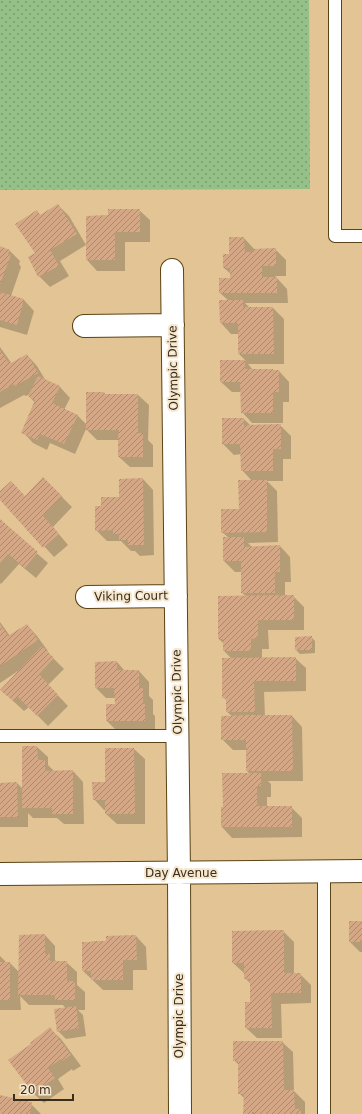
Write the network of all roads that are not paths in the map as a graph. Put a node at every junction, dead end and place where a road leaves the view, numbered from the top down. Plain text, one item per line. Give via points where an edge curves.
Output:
1 (335, 0) edge
2 (362, 236) edge
3 (172, 270) dead end
4 (173, 325) junction
5 (84, 326) dead end
6 (87, 596) dead end
7 (176, 596) junction
8 (0, 736) edge
9 (177, 736) junction
10 (362, 871) edge
11 (324, 872) junction
12 (179, 873) junction
13 (0, 874) edge
14 (180, 1114) edge
15 (324, 1114) edge

1 - 2 lane via 335,236
3 - 4 street, Olympic Drive
4 - 5 street
4 - 7 street, Olympic Drive
6 - 7 street, Viking Court
7 - 9 street, Olympic Drive
8 - 9 lane
9 - 12 street, Olympic Drive
10 - 11 street, Day Avenue
11 - 12 street, Day Avenue
11 - 15 lane
12 - 13 street, Day Avenue
12 - 14 street, Olympic Drive

